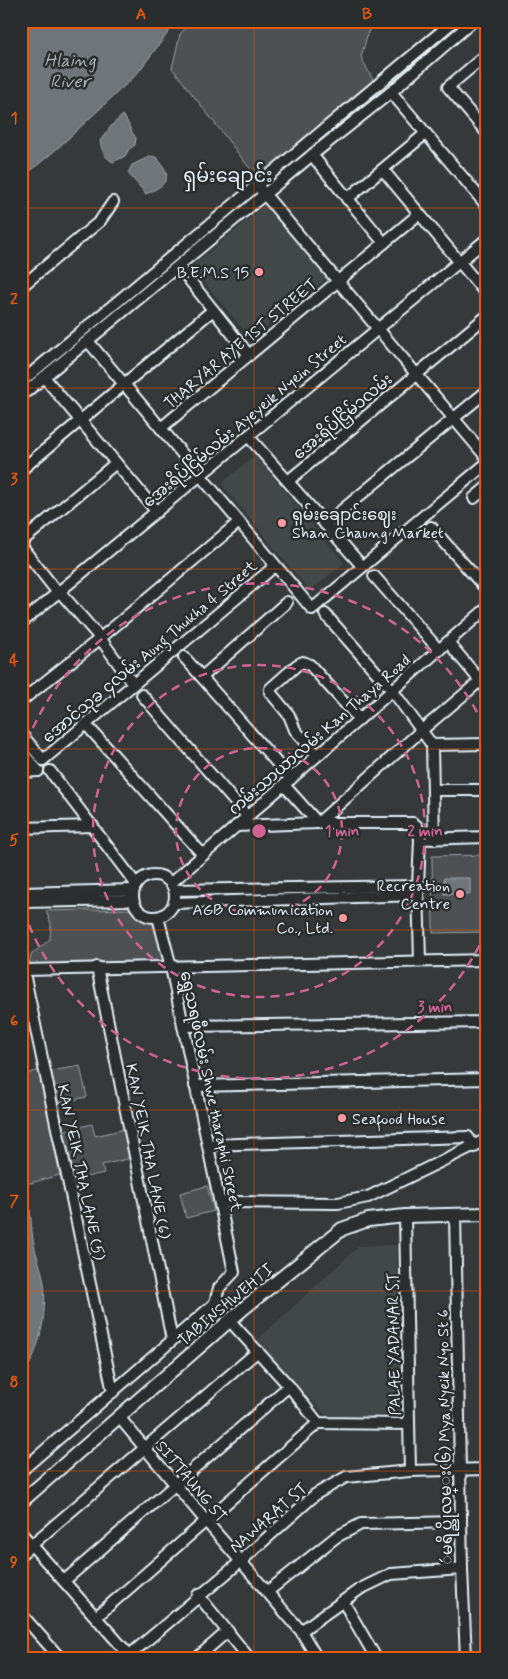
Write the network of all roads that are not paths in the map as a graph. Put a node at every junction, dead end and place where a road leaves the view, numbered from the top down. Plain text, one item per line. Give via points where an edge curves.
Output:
1 (454, 21) edge
2 (473, 21) edge
3 (487, 54) edge
4 (391, 92) junction
5 (483, 120) edge
6 (487, 133) edge
7 (425, 134) junction
8 (312, 155) junction
9 (383, 170) junction
10 (257, 185) junction
11 (265, 195) junction
12 (347, 199) junction
13 (113, 202) dead end
14 (487, 206) edge
15 (420, 214) junction
16 (487, 239) edge
17 (384, 243) junction
18 (459, 262) junction
19 (179, 267) junction
20 (338, 282) junction
21 (21, 287) edge
22 (487, 295) edge
23 (213, 310) junction
24 (487, 316) edge
25 (378, 329) junction
26 (88, 341) junction
27 (249, 355) junction
28 (416, 374) junction
29 (44, 377) junction
30 (21, 382) edge
31 (124, 384) junction
32 (487, 391) edge
33 (21, 396) edge
34 (454, 419) junction
35 (80, 420) junction
36 (161, 428) junction
37 (248, 436) junction
38 (487, 458) edge
39 (487, 462) edge
40 (116, 463) junction
41 (21, 470) edge
42 (200, 476) junction
43 (288, 481) junction
44 (487, 488) edge
45 (474, 498) dead end
46 (157, 512) junction
47 (239, 522) junction
48 (325, 524) junction
49 (431, 527) dead end
50 (21, 542) edge
51 (21, 546) edge
52 (275, 566) junction
53 (362, 566) junction
54 (374, 576) dead end
55 (487, 590) edge
56 (59, 592) junction
57 (287, 602) dead end
58 (486, 610) edge
59 (325, 614) dead end
60 (21, 623) edge
61 (100, 638) junction
62 (448, 642) junction
63 (439, 650) junction
64 (184, 657) dead end
65 (202, 676) junction
66 (485, 682) edge
67 (133, 684) junction
68 (392, 690) junction
69 (142, 695) dead end
70 (21, 701) edge
71 (359, 719) junction
72 (91, 730) dead end
73 (422, 730) junction
74 (21, 734) edge
75 (487, 744) edge
76 (432, 745) junction
77 (21, 751) edge
78 (318, 755) junction
79 (50, 771) dead end
80 (21, 772) edge
81 (287, 782) junction
82 (434, 790) junction
83 (487, 790) edge
84 (247, 816) junction
85 (318, 823) junction
86 (93, 826) junction
87 (236, 826) junction
88 (21, 828) edge
89 (487, 837) edge
90 (420, 839) junction
91 (434, 839) junction
92 (203, 855) junction
93 (172, 886) junction
94 (134, 891) junction
95 (418, 891) junction
96 (21, 892) edge
97 (21, 902) edge
98 (174, 903) junction
99 (158, 917) junction
100 (487, 960) edge
101 (420, 961) junction
102 (22, 965) edge
103 (97, 967) junction
104 (171, 968) junction
105 (487, 1022) edge
106 (183, 1026) junction
107 (487, 1079) edge
108 (196, 1086) junction
109 (487, 1139) edge
110 (208, 1145) junction
111 (474, 1146) junction
112 (220, 1202) junction
113 (487, 1214) edge
114 (455, 1215) junction
115 (405, 1216) junction
116 (230, 1320) junction
117 (172, 1340) junction
118 (258, 1351) junction
119 (289, 1386) junction
120 (113, 1392) junction
121 (119, 1417) junction
122 (318, 1423) junction
123 (410, 1424) junction
124 (144, 1448) junction
125 (487, 1469) edge
126 (460, 1470) junction
127 (21, 1471) edge
128 (410, 1471) junction
129 (175, 1485) junction
130 (21, 1502) edge
131 (205, 1520) junction
132 (461, 1522) junction
133 (21, 1533) edge
134 (32, 1545) junction
135 (21, 1554) edge
136 (240, 1562) junction
137 (462, 1569) junction
138 (64, 1581) junction
139 (267, 1592) junction
140 (198, 1595) junction
141 (343, 1602) junction
142 (21, 1614) edge
143 (96, 1617) junction
144 (228, 1631) junction
145 (301, 1631) junction
146 (129, 1657) edge
147 (60, 1658) edge
148 (197, 1658) edge
149 (249, 1658) edge
150 (317, 1658) edge
151 (376, 1658) edge
152 (466, 1658) edge

1 - 10 street
2 - 4 street
3 - 5 street via 448,87
4 - 7 street
4 - 8 street
5 - 6 street
7 - 9 street
7 - 14 street
8 - 11 street
8 - 12 street
9 - 12 street
9 - 15 street
10 - 11 street
10 - 30 street
11 - 19 street
11 - 20 street
12 - 17 street
13 - 21 street via 100,221
15 - 17 street, THARYAR AYE 1ST STREET
15 - 18 street
16 - 18 street, အေးရိပ်ငြိမ်လမ်း Ayeyeik Nyein Street
17 - 20 street, THARYAR AYE 1ST STREET
18 - 22 street
18 - 25 street, အေးရိပ်ငြိမ်လမ်း Ayeyeik Nyein Street
19 - 23 street
19 - 26 street
20 - 25 street
20 - 27 street, THARYAR AYE 1ST STREET
23 - 27 street
23 - 31 street
24 - 28 street, အေးရိပ်ငြိမ်၁လမ်း
25 - 28 street
25 - 37 street, အေးရိပ်ငြိမ်လမ်း Ayeyeik Nyein Street
26 - 29 street
26 - 31 street
27 - 36 street, THARYAR AYE 1ST STREET
28 - 34 street
28 - 43 street, အေးရိပ်ငြိမ်၁လမ်း
29 - 33 street
29 - 35 street
31 - 35 street
31 - 36 street
32 - 34 street
34 - 38 street
34 - 48 street
35 - 40 street
35 - 41 street
36 - 42 street
37 - 42 street, အေးရိပ်ငြိမ်လမ်း Ayeyeik Nyein Street
37 - 43 street
39 - 53 street
40 - 46 street
40 - 50 street
42 - 46 street, အေးရိပ်ငြိမ်လမ်း Ayeyeik Nyein Street
42 - 47 street
43 - 48 street
44 - 45 street
46 - 56 street, အေးရိပ်ငြိမ်လမ်း Ayeyeik Nyein Street
47 - 52 street
47 - 61 street
48 - 53 street
49 - 55 street
51 - 56 street
52 - 53 street via 312,609
52 - 67 street, အောင်သုခ ၄လမ်း Aung Thukha 4 Street
54 - 63 street
56 - 60 street, အေးရိပ်ငြိမ်လမ်း Ayeyeik Nyein Street
56 - 61 street
57 - 65 street
58 - 62 street, ကမ်းသာယာလမ်း Kan Thaya Road
59 - 68 street
61 - 67 street
61 - 70 street
62 - 63 street, ကမ်းသာယာလမ်း Kan Thaya Road
62 - 66 street
63 - 68 street, ကမ်းသာယာလမ်း Kan Thaya Road
64 - 65 street
65 - 81 street
66 - 73 street
67 - 74 street, အောင်သုခ ၄လမ်း Aung Thukha 4 Street via 43,760
68 - 71 street, ကမ်းသာယာလမ်း Kan Thaya Road
68 - 73 street
69 - 84 street
71 - 78 street, ကမ်းသာယာလမ်း Kan Thaya Road
71 - 78 street via 310,665 303,662 270,689 289,715 294,730
72 - 92 street
73 - 76 street
73 - 85 street
75 - 76 street
76 - 82 street
77 - 80 street via 38,772
78 - 81 street, ကမ်းသာယာလမ်း Kan Thaya Road
79 - 86 street
81 - 84 street, ကမ်းသာယာလမ်း Kan Thaya Road
81 - 85 street
82 - 83 street
82 - 91 street
84 - 87 street, ကမ်းသာယာလမ်း Kan Thaya Road
85 - 87 street
85 - 90 street via 413,823
86 - 88 street
86 - 94 street
87 - 92 street, ကမ်းသာယာလမ်း Kan Thaya Road
89 - 91 street
90 - 91 street
90 - 95 street
92 - 93 street, ကမ်းသာယာလမ်း Kan Thaya Road
93 - 94 street via 163,877 149,875 142,878
93 - 95 street
93 - 98 street
94 - 96 street
94 - 97 street
94 - 99 street via 136,907 141,913
95 - 98 street
95 - 101 street
98 - 99 street via 171,910
99 - 104 street, ရွှေသရဖီလမ်း Shwe tharaphi Street
100 - 101 street
101 - 104 street
102 - 103 street
102 - 120 street, KAN YEIK THA LANE (5)
103 - 104 street
103 - 117 street, KAN YEIK THA LANE (6)
104 - 106 street, ရွှေသရဖီလမ်း Shwe tharaphi Street
105 - 106 street
106 - 108 street, ရွှေသရဖီလမ်း Shwe tharaphi Street
107 - 108 street
108 - 110 street, ရွှေသရဖီလမ်း Shwe tharaphi Street
109 - 111 street
110 - 111 street via 468,1137
110 - 112 street, ရွှေသရဖီလမ်း Shwe tharaphi Street
111 - 112 street via 368,1197 338,1203
112 - 117 street, ရွှေသရဖီလမ်း Shwe tharaphi Street via 234,1272 220,1286 215,1302
113 - 114 main road, TABINSHWEHTI
114 - 115 main road, TABINSHWEHTI
114 - 126 street, ဴမရိပ္ညိုလမ္း(၆) Mya Nyeik Nyo St 6
115 - 116 main road, TABINSHWEHTI via 368,1220 342,1229
115 - 123 street, PALAE YADANAR ST
116 - 118 street
116 - 121 main road, TABINSHWEHTI
117 - 120 street
118 - 119 street
118 - 124 street
119 - 122 street
119 - 129 street
120 - 127 street
121 - 124 street, SITTAUNG ST
121 - 130 main road, TABINSHWEHTI
122 - 123 street
122 - 131 street
123 - 128 street, PALAE YADANAR ST
124 - 129 street, SITTAUNG ST
124 - 134 street
125 - 126 street, NAWARAT ST
126 - 128 street, NAWARAT ST
126 - 132 street, ဴမရိပ္ညိုလမ္း(၆) Mya Nyeik Nyo St 6
128 - 136 street, NAWARAT ST via 346,1476 316,1494
129 - 131 street, SITTAUNG ST
129 - 138 street
131 - 136 street, SITTAUNG ST
131 - 143 street
132 - 137 street, ဴမရိပ္ညိုလမ္း(၆) Mya Nyeik Nyo St 6
132 - 139 street via 361,1524 336,1536
133 - 134 street
134 - 135 street
134 - 138 street
136 - 139 street, SITTAUNG ST
136 - 140 street, NAWARAT ST
137 - 141 street via 391,1574 360,1589
137 - 152 street, ဴမရိပ္ညိုလမ္း(၆) Mya Nyeik Nyo St 6
138 - 143 street
139 - 145 street, SITTAUNG ST
140 - 144 street
140 - 146 street, NAWARAT ST
141 - 145 street
141 - 151 street
142 - 147 street
143 - 146 street
144 - 148 street
144 - 149 street
145 - 150 street, SITTAUNG ST

